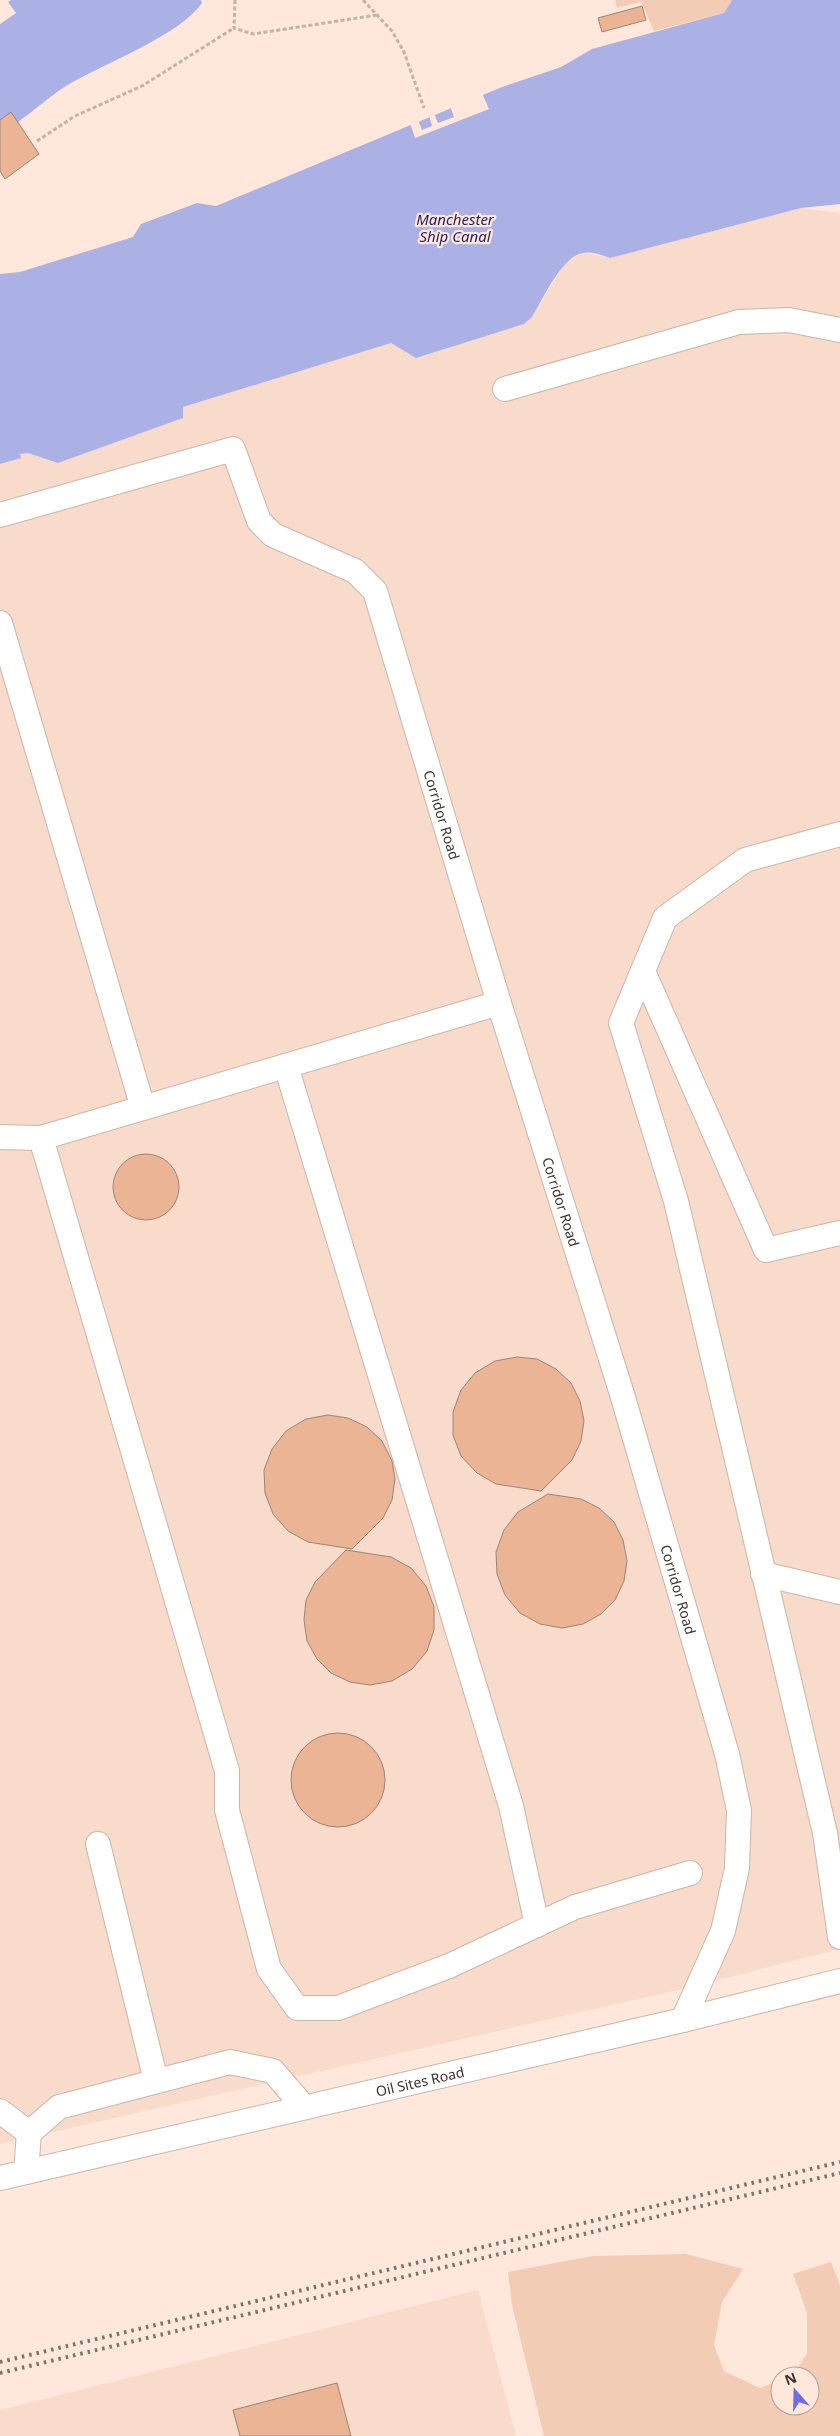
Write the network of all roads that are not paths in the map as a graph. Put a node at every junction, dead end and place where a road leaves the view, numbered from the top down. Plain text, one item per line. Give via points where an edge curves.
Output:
1 (840, 330) edge
2 (505, 389) dead end
3 (0, 515) edge
4 (0, 622) edge
5 (840, 834) edge
6 (643, 971) junction
7 (499, 1002) junction
8 (286, 1066) junction
9 (144, 1108) junction
10 (0, 1137) edge
11 (41, 1138) junction
12 (840, 1233) edge
13 (763, 1574) junction
14 (840, 1592) edge
15 (98, 1844) dead end
16 (690, 1873) dead end
17 (537, 1925) junction
18 (840, 1937) edge
19 (840, 1981) edge
20 (683, 2020) junction
21 (156, 2081) junction
22 (304, 2107) junction
23 (0, 2111) edge
24 (29, 2133) junction
25 (26, 2172) junction
26 (0, 2178) edge

1 - 2 street via 789,320 739,322
3 - 7 street, Corridor Road via 233,449 259,521 273,535 354,571 375,591
4 - 9 street
5 - 6 street via 744,860 665,918
6 - 12 street via 766,1250
6 - 13 street via 621,1023 676,1201
7 - 8 street
7 - 20 street, Corridor Road via 627,1413 727,1754 739,1810 737,1868 724,1931
8 - 9 street
8 - 17 street via 511,1806
9 - 11 street
10 - 11 street
11 - 17 street via 227,1771 227,1810 269,1969 297,2008 338,2008 448,1966
13 - 14 street
13 - 18 street via 825,1833
15 - 21 street
16 - 17 street via 575,1907
19 - 20 street, Oil Sites Road
20 - 22 street, Oil Sites Road
21 - 22 street via 230,2062 273,2071
21 - 24 street via 59,2107
22 - 25 street, Oil Sites Road
23 - 24 street
24 - 25 street
25 - 26 street, Oil Sites Road

